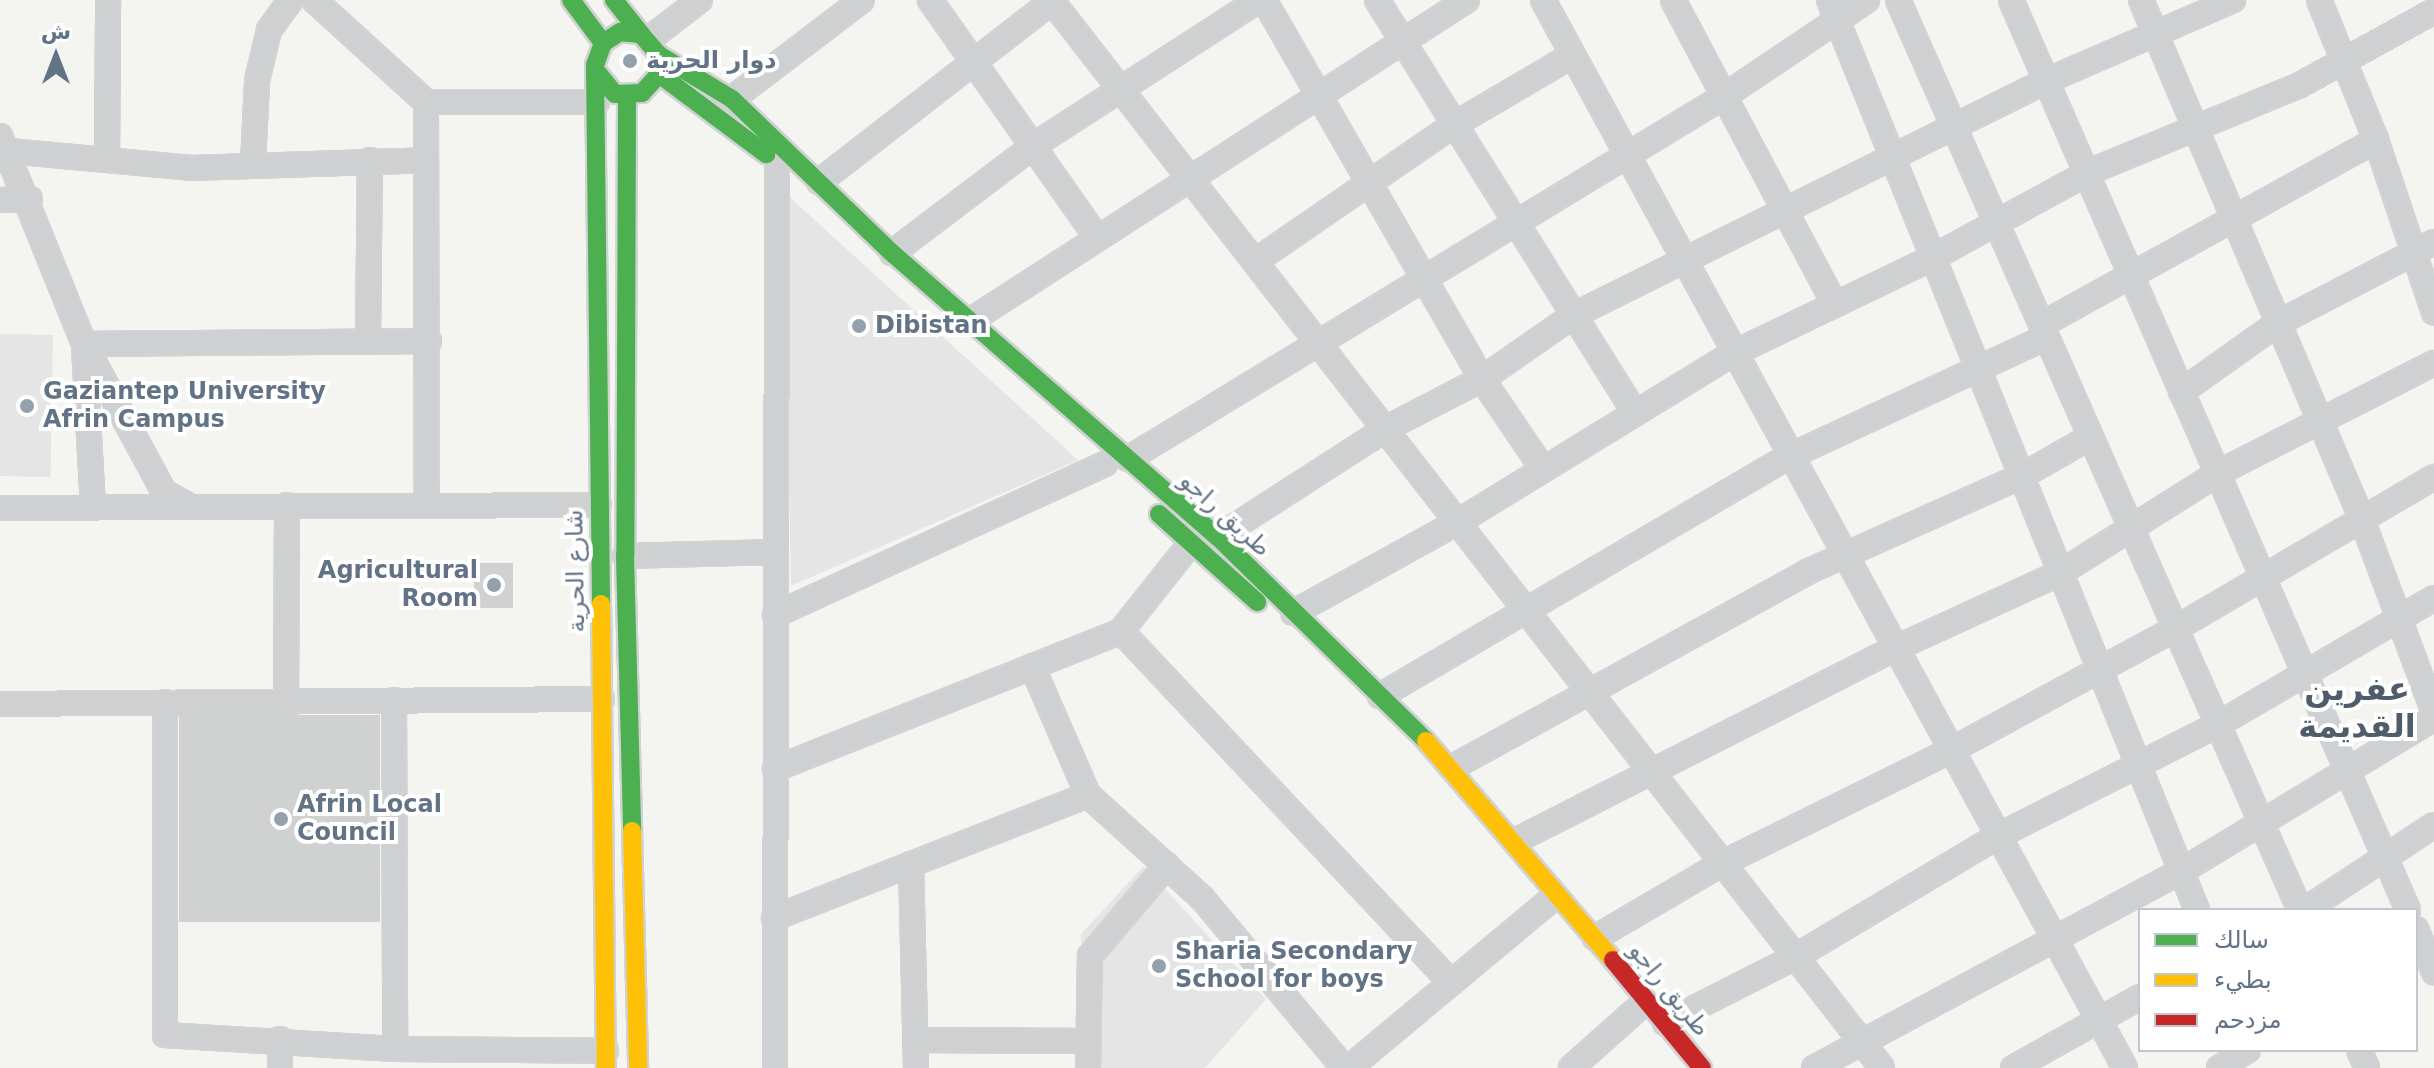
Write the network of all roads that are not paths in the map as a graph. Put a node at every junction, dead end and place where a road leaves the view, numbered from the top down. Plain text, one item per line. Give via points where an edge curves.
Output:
1 (108, 0) edge
2 (291, 0) edge
3 (314, 0) edge
4 (571, 0) edge
5 (614, 0) edge
6 (700, 0) edge
7 (862, 0) edge
8 (930, 0) edge
9 (1262, 0) edge
10 (1377, 0) edge
11 (1467, 0) edge
12 (1543, 0) edge
13 (1673, 0) edge
14 (1867, 0) edge
15 (1898, 0) edge
16 (2011, 0) edge
17 (2141, 0) edge
18 (2233, 0) edge
19 (2319, 0) edge
20 (1052, 1) edge
21 (1833, 10) edge
22 (2434, 11) edge
23 (2155, 32) junction
24 (1403, 39) junction
25 (603, 43) junction
26 (652, 50) junction
27 (1573, 55) junction
28 (2344, 59) junction
29 (974, 61) junction
30 (597, 72) junction
31 (2046, 81) junction
32 (1123, 88) junction
33 (1317, 93) junction
34 (1726, 95) junction
35 (627, 97) junction
36 (732, 99) junction
37 (426, 102) junction
38 (597, 102) junction
39 (1452, 126) junction
40 (2195, 128) junction
41 (1954, 129) junction
42 (2376, 140) junction
43 (5, 143) edge
44 (1036, 144) junction
45 (1627, 154) junction
46 (1895, 156) junction
47 (107, 159) junction
48 (370, 160) junction
49 (426, 160) junction
50 (253, 164) junction
51 (777, 164) junction
52 (2089, 172) junction
53 (1189, 174) junction
54 (1368, 180) junction
55 (819, 182) junction
56 (30, 199) junction
57 (0, 200) edge
58 (1789, 212) junction
59 (2233, 220) junction
60 (1997, 223) junction
61 (1515, 224) junction
62 (1096, 236) junction
63 (2424, 246) edge
64 (892, 253) junction
65 (1932, 258) junction
66 (1257, 260) junction
67 (1682, 260) junction
68 (2134, 274) junction
69 (1423, 276) junction
70 (1834, 303) junction
71 (2434, 312) edge
72 (1574, 315) junction
73 (973, 319) junction
74 (2278, 323) junction
75 (2044, 331) junction
76 (429, 341) junction
77 (1319, 341) junction
78 (368, 342) junction
79 (84, 344) junction
80 (1734, 353) junction
81 (2434, 363) edge
82 (1979, 371) junction
83 (1482, 379) junction
84 (2181, 392) junction
85 (599, 394) junction
86 (625, 395) junction
87 (1634, 411) junction
88 (2320, 420) junction
89 (1389, 427) junction
90 (2090, 437) junction
91 (1788, 457) junction
92 (1128, 459) junction
93 (1105, 464) junction
94 (1543, 469) junction
95 (2220, 472) junction
96 (2022, 476) junction
97 (2434, 477) edge
98 (427, 504) junction
99 (287, 505) junction
100 (599, 505) junction
101 (190, 506) junction
102 (93, 507) junction
103 (0, 508) edge
104 (2361, 517) junction
105 (1458, 522) junction
106 (2134, 529) junction
107 (1218, 537) junction
108 (1191, 543) junction
109 (775, 552) junction
110 (625, 556) junction
111 (1846, 558) junction
112 (2060, 573) junction
113 (2263, 575) junction
114 (2434, 598) edge
115 (1527, 609) junction
116 (1293, 613) junction
117 (775, 615) junction
118 (2396, 618) junction
119 (627, 623) junction
120 (601, 624) junction
121 (2175, 629) junction
122 (1121, 631) junction
123 (1894, 649) junction
124 (1032, 666) junction
125 (2098, 670) junction
126 (2307, 671) junction
127 (1590, 690) junction
128 (1380, 696) junction
129 (602, 699) junction
130 (394, 700) junction
131 (286, 701) junction
132 (165, 702) junction
133 (0, 704) edge
134 (2434, 712) edge
135 (2434, 718) edge
136 (2217, 725) junction
137 (1948, 752) junction
138 (2138, 766) junction
139 (1453, 767) junction
140 (2349, 768) junction
141 (775, 769) junction
142 (1652, 769) junction
143 (1088, 795) junction
144 (2434, 825) edge
145 (2261, 826) junction
146 (1998, 836) junction
147 (1515, 841) junction
148 (2385, 853) junction
149 (1723, 863) junction
150 (911, 864) junction
151 (1167, 865) junction
152 (2180, 872) junction
153 (1547, 903) junction
154 (2196, 908) edge
155 (2302, 908) edge
156 (2306, 908) edge
157 (2407, 908) edge
158 (774, 918) junction
159 (2052, 937) junction
160 (1595, 938) junction
161 (2422, 940) edge
162 (1795, 957) junction
163 (2434, 972) edge
164 (1451, 982) junction
165 (2138, 998) edge
166 (1635, 1011) junction
167 (2098, 1019) junction
168 (1665, 1023) junction
169 (280, 1039) junction
170 (916, 1040) junction
171 (1862, 1040) junction
172 (1088, 1041) junction
173 (395, 1049) junction
174 (2247, 1052) edge
175 (606, 1059) edge
176 (280, 1068) edge
177 (638, 1068) edge
178 (775, 1068) edge
179 (916, 1068) edge
180 (1088, 1068) edge
181 (1347, 1068) edge
182 (1571, 1068) edge
183 (1679, 1068) edge
184 (1702, 1068) edge
185 (1814, 1068) edge
186 (1882, 1068) edge
187 (2013, 1068) edge
188 (2125, 1068) edge
189 (2219, 1068) edge

1 - 47 street
2 - 50 street via 269,30 257,81
3 - 37 street
4 - 25 main road
5 - 26 main road, طريق راجو
6 - 26 street
7 - 36 street
8 - 29 street
9 - 32 street
9 - 33 street
10 - 24 street
11 - 24 street
12 - 27 street
13 - 34 street
14 - 21 street
15 - 41 street
16 - 31 street
17 - 23 street
18 - 23 street
19 - 28 street
20 - 29 street
20 - 32 street
21 - 34 street
21 - 46 street
22 - 28 street
23 - 31 street
23 - 40 street
24 - 33 street
24 - 39 street
25 - 26 main road via 620,32
25 - 30 main road
26 - 35 main road via 650,88
26 - 36 main road, طريق راجو
26 - 51 main road, طريق راجو
27 - 39 street
27 - 45 street
28 - 40 street
28 - 42 street
29 - 44 street
29 - 55 street
30 - 35 main road via 607,89
30 - 38 main road, شارع الحرية
31 - 41 street
31 - 52 street
32 - 44 street
32 - 53 street
33 - 53 street
33 - 54 street
34 - 45 street
34 - 58 street
35 - 86 main road, شارع الحرية
36 - 55 main road, طريق راجو
37 - 38 street
37 - 49 street
38 - 85 main road, شارع الحرية
39 - 54 street
39 - 61 street
40 - 52 street
40 - 59 street
41 - 46 street
41 - 60 street
42 - 59 street
42 - 63 street
43 - 47 street
43 - 56 street
44 - 62 street
44 - 64 street
45 - 61 street
45 - 67 street
46 - 58 street
46 - 65 street
47 - 50 street via 191,168
48 - 49 street
48 - 50 street
48 - 78 street
49 - 76 street
51 - 93 main road, طريق راجو
51 - 109 street
52 - 60 street
52 - 68 street
53 - 62 street
53 - 66 street
54 - 66 street
54 - 69 street
55 - 64 main road, طريق راجو
56 - 57 street
56 - 79 street
58 - 67 street
58 - 70 street
59 - 68 street
59 - 74 street
60 - 65 street
60 - 75 street
61 - 69 street
61 - 72 street
62 - 73 street
63 - 71 street
63 - 74 street
64 - 73 main road, طريق راجو
65 - 70 street
65 - 82 street
66 - 77 street
67 - 72 street
67 - 80 street
68 - 75 street
68 - 84 street
69 - 77 street
69 - 83 street
70 - 80 street
72 - 83 street
72 - 87 street
73 - 92 main road, طريق راجو
74 - 84 street
74 - 88 street
75 - 82 street
75 - 90 street
76 - 78 street
76 - 98 street
77 - 89 street
77 - 92 street
78 - 79 street
79 - 101 street via 164,492
79 - 102 street
80 - 87 street
80 - 91 street
81 - 88 street
82 - 91 street
82 - 96 street
83 - 89 street
83 - 94 street
84 - 95 street
85 - 86 main road
85 - 100 main road, شارع الحرية
86 - 110 main road, شارع الحرية
87 - 94 street
88 - 95 street
88 - 104 street
89 - 105 street
89 - 107 street
90 - 96 street
90 - 106 street
91 - 111 street
91 - 115 street
92 - 107 main road, طريق راجو
93 - 108 main road, طريق راجو
93 - 117 street
94 - 105 street
95 - 106 street
95 - 113 street
96 - 111 street
96 - 112 street
97 - 104 street
98 - 99 street
98 - 100 street
99 - 101 street
99 - 131 street
100 - 120 main road, شارع الحرية
101 - 102 street
102 - 103 street
104 - 113 street
104 - 118 street
105 - 115 street
105 - 116 street
106 - 112 street
106 - 121 street
107 - 116 main road, طريق راجو
108 - 122 street
108 - 153 main road, طريق راجو via 1427,761
109 - 110 street
109 - 117 street
110 - 119 main road, شارع الحرية
111 - 123 street
111 - 127 street via 1807,572
112 - 123 street
112 - 125 street
113 - 121 street
113 - 126 street
114 - 118 street
115 - 127 street
115 - 128 street
116 - 128 main road, طريق راجو
117 - 141 street
118 - 126 street
118 - 134 street
119 - 120 main road
119 - 177 main road, شارع الحرية
120 - 129 main road, شارع الحرية
121 - 125 street
121 - 136 street
122 - 124 street
122 - 164 street
123 - 137 street
123 - 142 street
124 - 141 street
124 - 143 street
125 - 137 street
125 - 138 street
126 - 136 street
126 - 140 street
127 - 139 street
127 - 142 street
128 - 139 main road, طريق راجو
129 - 130 street
129 - 175 main road, شارع الحرية
130 - 131 street
130 - 173 street
131 - 132 street
132 - 133 street
132 - 169 street via 165,1035
135 - 140 street
136 - 138 street
136 - 145 street
137 - 146 street
137 - 149 street
138 - 146 street
138 - 152 street
139 - 147 main road, طريق راجو
140 - 145 street
140 - 148 street
141 - 158 street
142 - 147 street
142 - 149 street
143 - 150 street
143 - 151 street
144 - 148 street
145 - 152 street
145 - 155 street
146 - 159 street
146 - 162 street
147 - 160 main road, طريق راجو
148 - 156 street
148 - 157 street
149 - 160 street
149 - 162 street
150 - 158 street
150 - 170 street
151 - 172 street via 1090,956
151 - 181 street via 1202,898
152 - 154 street
152 - 159 street
153 - 164 street
153 - 166 main road, طريق راجو
158 - 178 street
159 - 167 street
159 - 171 street
160 - 168 main road, طريق راجو
161 - 163 street
162 - 168 street
162 - 171 street
164 - 181 street
165 - 167 street
166 - 182 street
166 - 183 main road, طريق راجو
167 - 187 street
167 - 188 street
168 - 184 main road, طريق راجو
169 - 173 street
169 - 176 street
170 - 172 street
170 - 179 street
171 - 185 street
171 - 186 street
172 - 180 street
173 - 175 street
174 - 189 street

